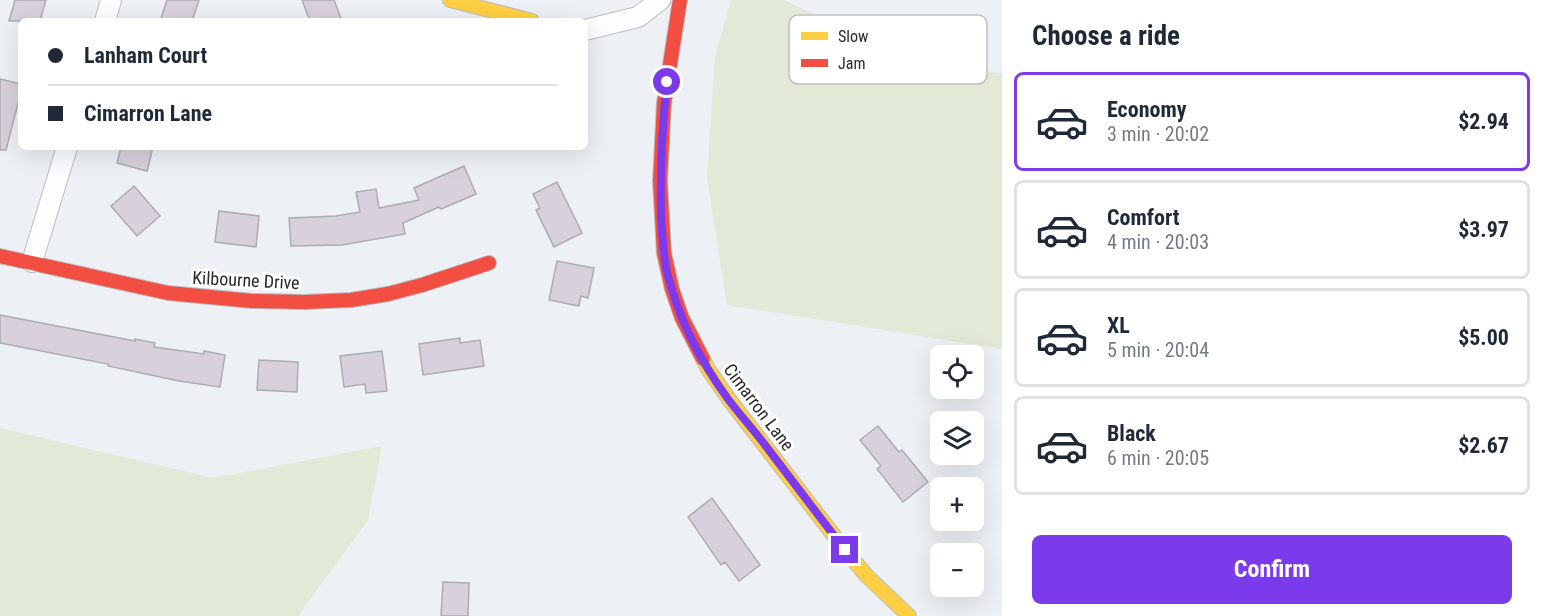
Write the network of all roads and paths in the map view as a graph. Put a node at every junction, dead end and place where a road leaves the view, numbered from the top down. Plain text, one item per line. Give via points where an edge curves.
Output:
1 (111, 0) edge
2 (450, 0) edge
3 (660, 0) edge
4 (680, 0) edge
5 (106, 18) edge
6 (520, 18) edge
7 (588, 29) edge
8 (66, 150) edge
9 (0, 256) edge
10 (32, 262) junction
11 (489, 263) dead end
12 (909, 616) edge

1 - 5 street
2 - 6 street
3 - 7 street via 638,17
4 - 12 street, Cimarron Lane via 664,103 660,181 664,253 682,318 728,398 845,550
8 - 10 street
9 - 10 street, Kilbourne Drive
10 - 11 street, Kilbourne Drive via 168,292 252,302 351,300 388,294

